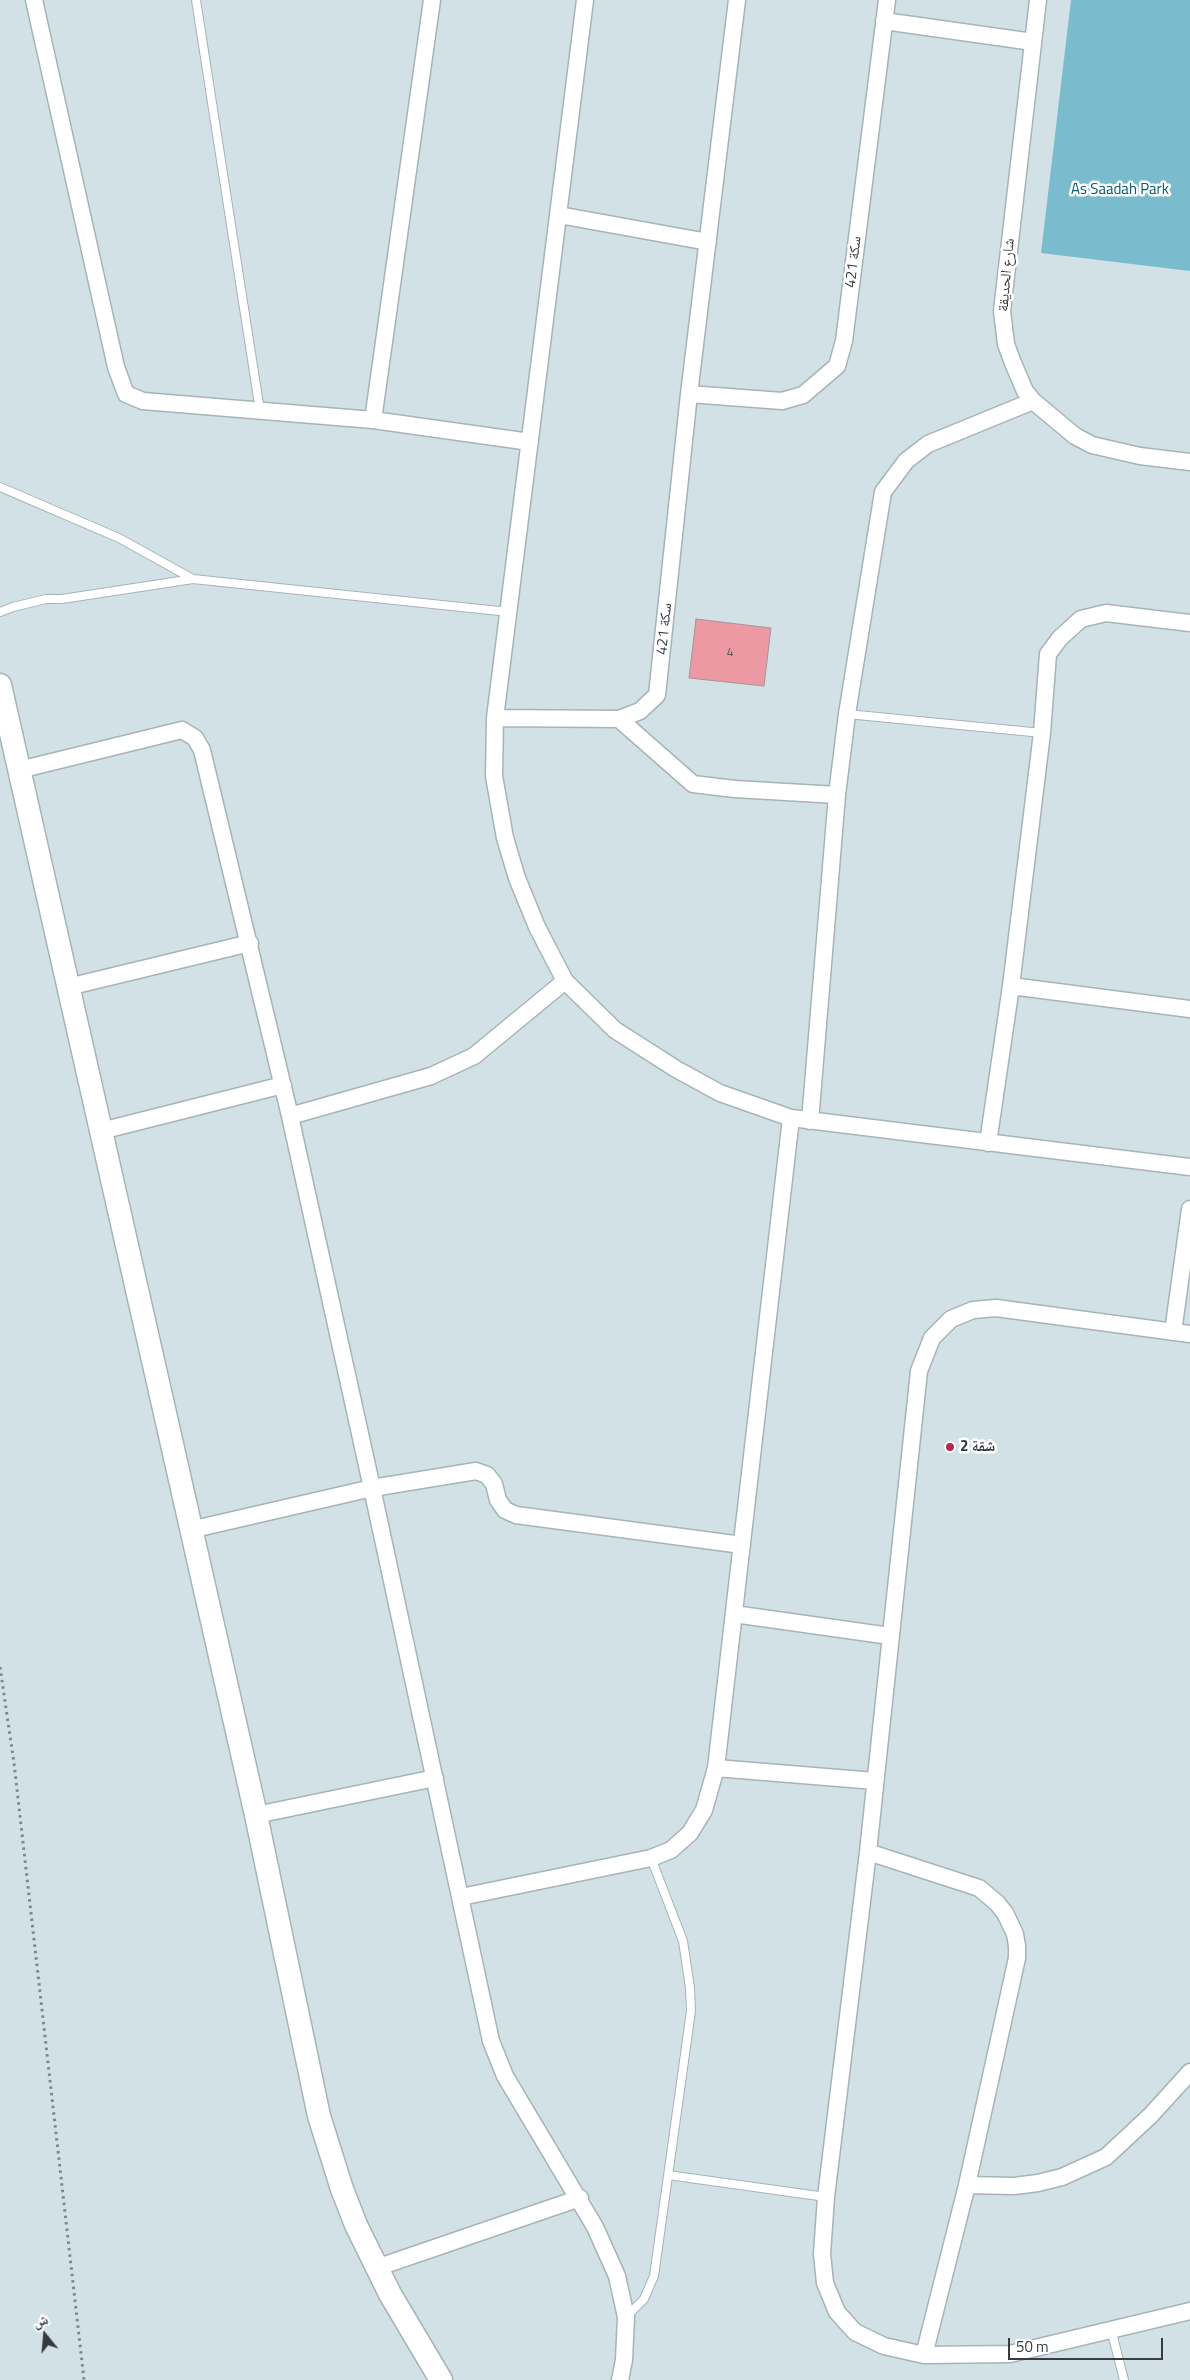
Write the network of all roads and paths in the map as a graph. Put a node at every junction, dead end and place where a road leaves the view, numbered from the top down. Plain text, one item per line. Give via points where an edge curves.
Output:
1 (34, 0) edge
2 (196, 0) edge
3 (432, 0) edge
4 (586, 0) edge
5 (737, 0) edge
6 (887, 0) edge
7 (1038, 0) edge
8 (884, 21) junction
9 (1033, 42) junction
10 (559, 215) junction
11 (708, 242) junction
12 (689, 394) junction
13 (1034, 401) junction
14 (260, 411) junction
15 (373, 420) junction
16 (530, 442) junction
17 (1190, 462) edge
18 (0, 487) edge
19 (193, 579) junction
20 (0, 612) edge
21 (509, 612) junction
22 (1190, 623) edge
23 (0, 685) edge
24 (847, 714) junction
25 (495, 718) junction
26 (618, 719) junction
27 (1042, 733) junction
28 (19, 770) junction
29 (837, 795) junction
30 (250, 942) junction
31 (565, 981) junction
32 (1011, 986) junction
33 (68, 987) junction
34 (1190, 1009) edge
35 (283, 1085) junction
36 (290, 1116) junction
37 (792, 1118) junction
38 (810, 1121) junction
39 (100, 1131) junction
40 (988, 1143) junction
41 (1190, 1167) edge
42 (1190, 1209) edge
43 (1173, 1332) junction
44 (1190, 1334) edge
45 (372, 1488) junction
46 (190, 1530) junction
47 (742, 1545) junction
48 (734, 1614) junction
49 (890, 1636) junction
50 (0, 1666) edge
51 (716, 1768) junction
52 (435, 1778) junction
53 (875, 1781) junction
54 (256, 1815) junction
55 (868, 1852) junction
56 (651, 1858) junction
57 (461, 1897) junction
58 (1190, 2072) edge
59 (668, 2175) junction
60 (967, 2185) junction
61 (826, 2197) junction
62 (580, 2198) junction
63 (376, 2268) junction
64 (1190, 2311) edge
65 (626, 2317) junction
66 (1111, 2330) junction
67 (924, 2356) junction
68 (84, 2380) edge
69 (440, 2380) edge
70 (620, 2380) edge
71 (1124, 2380) edge

1 - 14 street via 116,367 126,394 143,401
2 - 14 lane
3 - 15 street
4 - 10 street
5 - 11 street, سكة 421
6 - 8 street, سكة 421
7 - 9 street, شارع الحديقة
8 - 9 street
8 - 12 street, سكة 421 via 844,341 836,366 803,395 782,401
9 - 13 street, شارع الحديقة via 1002,311 1012,363 1025,391
10 - 11 street
10 - 16 street
11 - 12 street, سكة 421
12 - 26 street, سكة 421 via 657,695 640,711
13 - 17 street, شارع الحديقة via 1075,436 1092,445 1140,456
13 - 24 street via 928,444 906,461 883,492
14 - 15 street
15 - 16 street
16 - 21 street
18 - 19 lane via 119,538
19 - 20 lane via 29,602
19 - 21 lane
21 - 25 street
22 - 27 street via 1106,613 1080,619 1048,654
23 - 28 street
24 - 27 lane
24 - 29 street
25 - 26 street, سكة 421
25 - 31 street via 494,776 505,838 534,919
26 - 29 street via 694,784
27 - 32 street
28 - 30 street via 182,730 195,738 202,750
28 - 33 street
29 - 38 street
30 - 33 street
30 - 35 street
31 - 36 street via 474,1056 431,1076
31 - 37 street via 614,1030 676,1069 720,1093
32 - 34 street
32 - 40 street
33 - 39 street
35 - 36 street
35 - 39 street
36 - 45 street
37 - 38 street
37 - 47 street
38 - 40 street
39 - 46 street
40 - 41 street
42 - 43 street
43 - 44 street
43 - 49 street via 996,1308 973,1310 951,1319 932,1338 919,1371
45 - 46 street
45 - 47 street via 476,1471 487,1475 505,1510 516,1515
45 - 52 street
46 - 54 street
47 - 48 street
48 - 49 street
48 - 51 street
49 - 53 street
50 - 68 path via 14,1763
51 - 53 street
51 - 56 street via 704,1810 690,1833 671,1850
52 - 54 street
52 - 57 street
53 - 55 street
54 - 63 street via 319,2116 342,2189
55 - 60 street via 979,1888 998,1903 1014,1934 1017,1958
55 - 61 street
56 - 57 street
56 - 59 lane via 682,1941 690,1988 689,2035
57 - 62 street via 481,2002 497,2059
58 - 60 street via 1151,2116 1106,2158 1062,2177 1038,2183
59 - 61 lane
59 - 65 lane via 654,2276 644,2299
60 - 67 street
61 - 67 street via 822,2254 825,2283 837,2312 855,2332 884,2346
62 - 63 street
62 - 65 street via 612,2262
63 - 69 street
64 - 66 street
65 - 70 street
66 - 67 street via 1010,2354
66 - 71 lane

